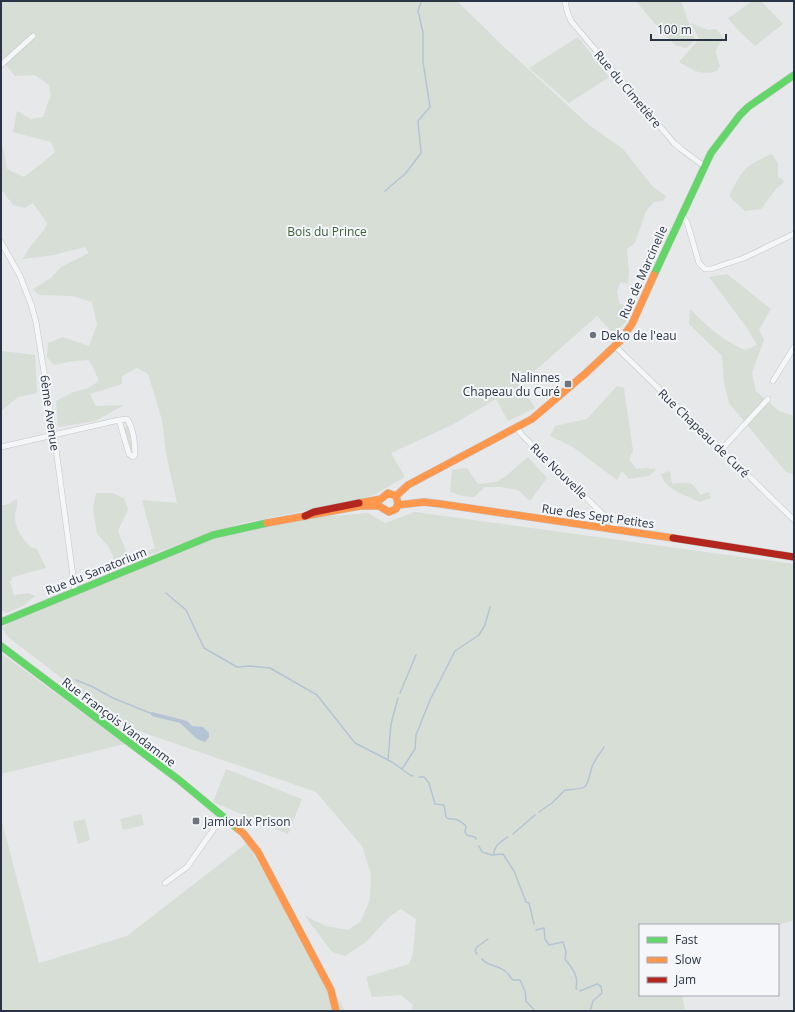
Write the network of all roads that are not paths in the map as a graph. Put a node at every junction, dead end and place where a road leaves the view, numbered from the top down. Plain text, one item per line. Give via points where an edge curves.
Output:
1 (565, 1) edge
2 (33, 36) dead end
3 (1, 65) edge
4 (794, 75) edge
5 (704, 166) junction
6 (680, 217) junction
7 (794, 234) edge
8 (1, 242) edge
9 (615, 346) junction
10 (794, 347) edge
11 (773, 381) dead end
12 (768, 399) dead end
13 (119, 420) junction
14 (516, 427) junction
15 (54, 434) junction
16 (1, 447) edge
17 (722, 450) junction
18 (396, 496) junction
19 (381, 498) junction
20 (398, 505) junction
21 (380, 507) junction
22 (304, 516) junction
23 (794, 520) edge
24 (620, 531) junction
25 (794, 557) edge
26 (75, 591) junction
27 (1, 622) edge
28 (1, 646) edge
29 (223, 816) junction
30 (165, 883) dead end
31 (336, 1011) edge

1 - 5 street, Rue du Cimetière via 571,21 661,128 681,149
2 - 3 street
4 - 5 street, Rue de Marcinelle via 748,107
5 - 6 street, Rue de Marcinelle
6 - 7 street via 687,222 699,263 705,269 744,258
6 - 9 street, Rue de Marcinelle via 632,324
8 - 15 street, 6ème Avenue via 20,276 36,322
9 - 14 street, Rue de Marcinelle via 536,416
9 - 17 street, Rue Chapeau de Curé
10 - 11 street
12 - 17 street
13 - 13 street via 129,454 133,456 135,450 130,424 127,419
13 - 15 street
14 - 18 street, Rue de Marcinelle via 408,485
14 - 24 street, Rue Nouvelle
15 - 16 street
15 - 26 street, 6ème Avenue
17 - 23 street, Rue Chapeau de Curé
18 - 19 street via 388,493
18 - 20 street
19 - 21 street
19 - 22 street
20 - 21 street via 390,512
20 - 24 street, Rue des Sept Petites via 429,503
21 - 22 street via 362,506
22 - 26 street, Rue du Sanatorium via 227,531
24 - 25 street, Rue des Sept Petites via 681,538
26 - 27 street, Rue du Sanatorium
28 - 29 street, Rue François Vandamme
29 - 30 street via 187,867
29 - 31 street, Rue François Vandamme via 258,852 331,990

